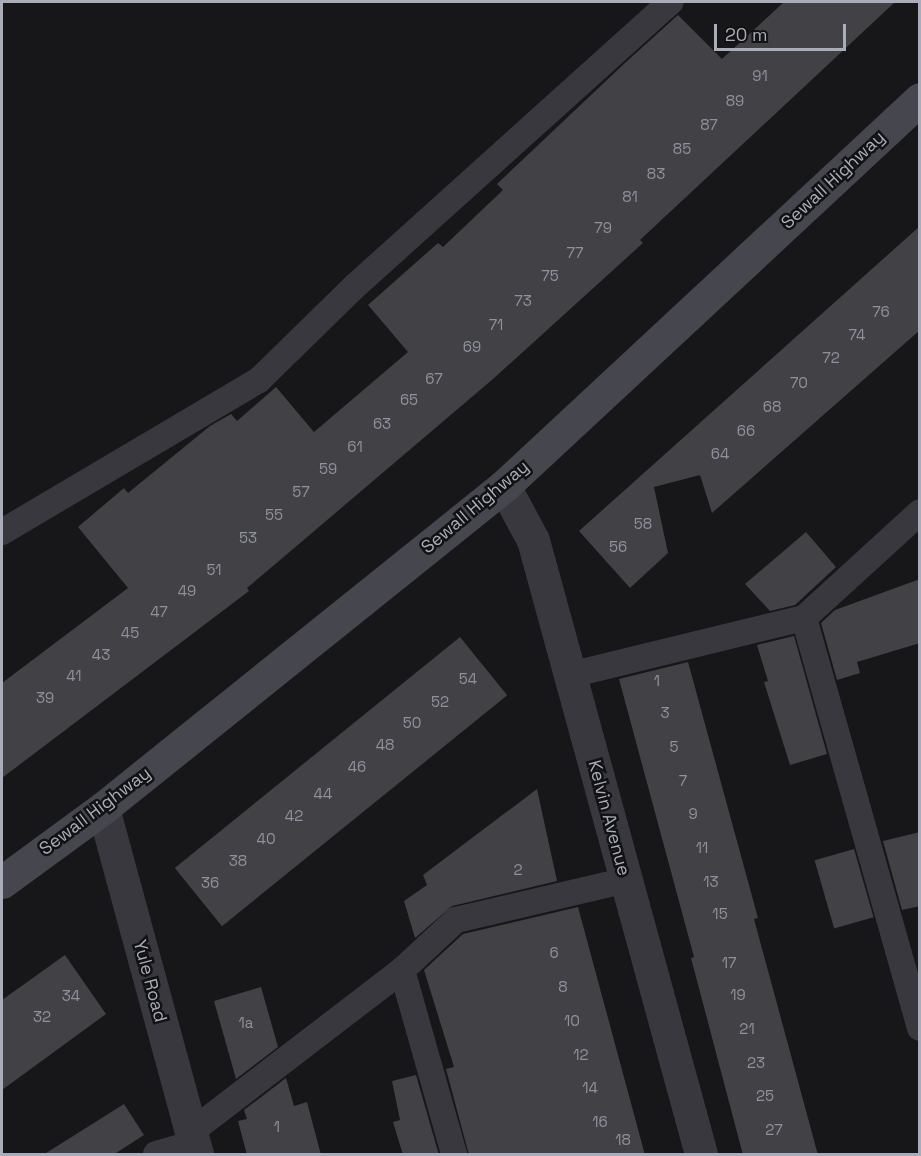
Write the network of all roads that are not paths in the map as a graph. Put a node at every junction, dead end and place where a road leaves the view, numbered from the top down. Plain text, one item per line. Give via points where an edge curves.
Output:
1 (670, 2) edge
2 (920, 99) edge
3 (504, 486) junction
4 (920, 512) edge
5 (2, 532) edge
6 (804, 618) junction
7 (570, 675) junction
8 (103, 807) junction
9 (626, 880) junction
10 (2, 882) edge
11 (402, 970) junction
12 (920, 1028) edge
13 (194, 1143) edge
14 (156, 1155) edge
15 (454, 1155) edge
16 (701, 1155) edge

1 - 5 lane via 354,288 259,380
2 - 3 street, Sewall Highway
3 - 7 street, Kelvin Avenue via 533,540
3 - 8 street, Sewall Highway
4 - 6 lane
6 - 7 lane
6 - 12 lane
7 - 9 street, Kelvin Avenue
8 - 10 street, Sewall Highway
8 - 13 street, Yule Road
9 - 11 lane via 456,920
9 - 16 street, Kelvin Avenue
11 - 13 lane
11 - 15 lane
13 - 14 lane

